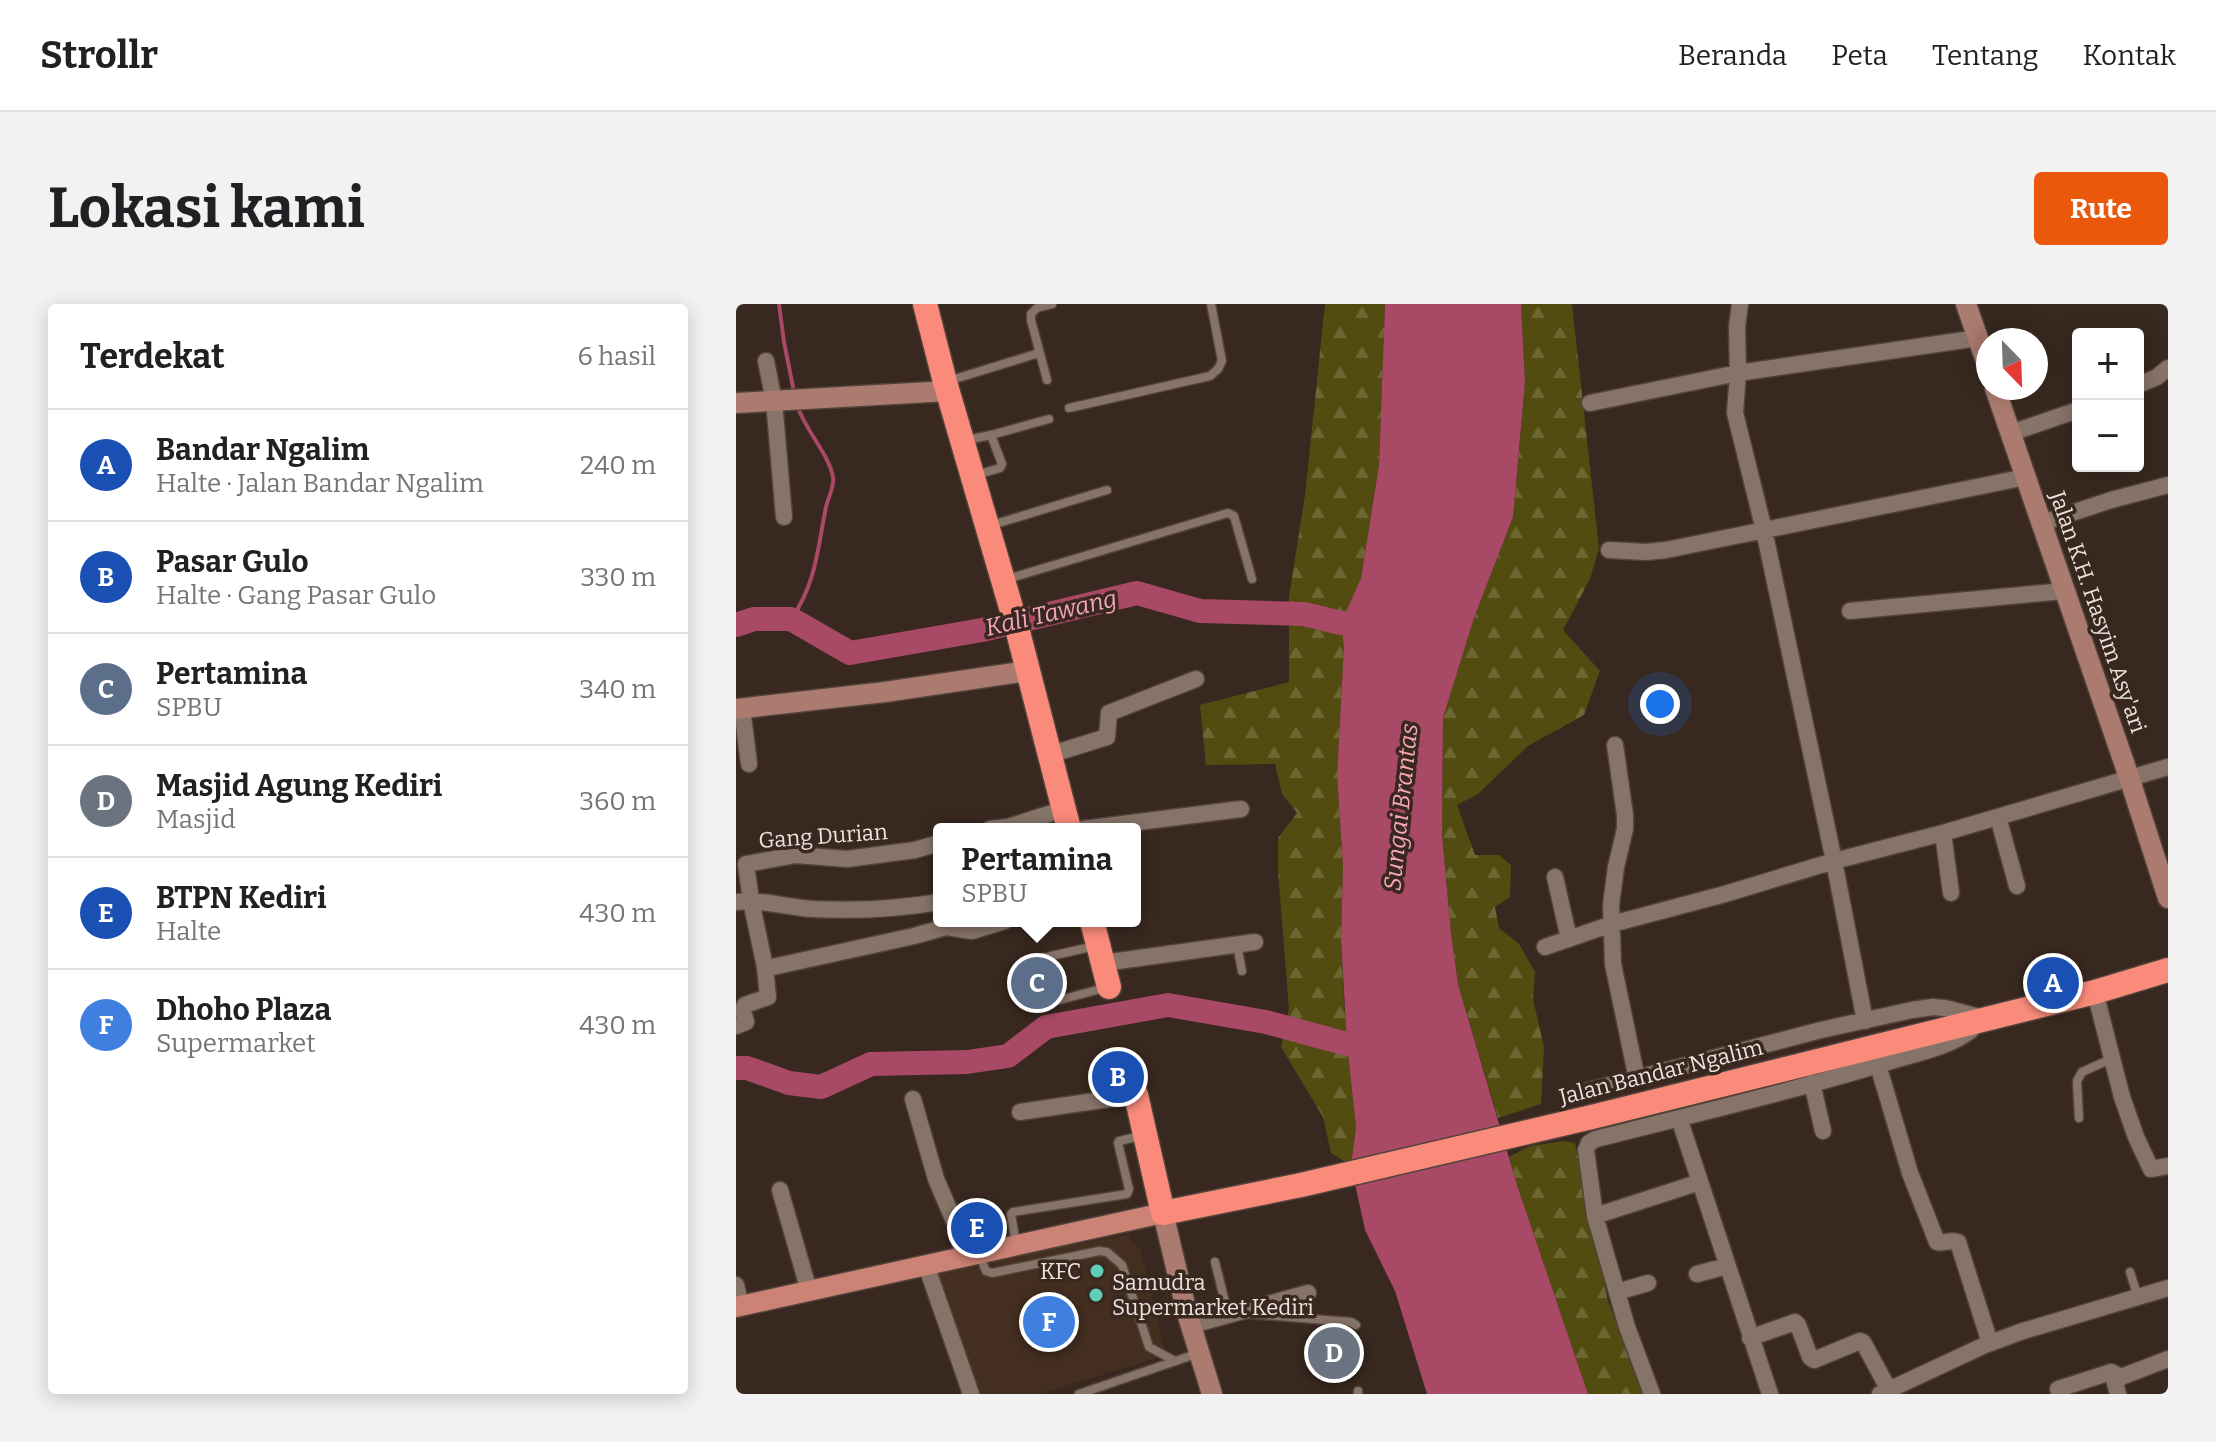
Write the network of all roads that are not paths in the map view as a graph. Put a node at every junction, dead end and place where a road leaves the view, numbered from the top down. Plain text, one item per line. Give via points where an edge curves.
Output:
1 (925, 304) edge
2 (1052, 304) edge
3 (1211, 304) edge
4 (1740, 304) edge
5 (1966, 304) edge
6 (1976, 332) edge
7 (1976, 338) edge
8 (1039, 353) junction
9 (766, 361) dead end
10 (2168, 368) edge
11 (1738, 373) junction
12 (1047, 380) dead end
13 (2144, 382) edge
14 (946, 387) junction
15 (1999, 400) edge
16 (787, 401) junction
17 (736, 403) edge
18 (1590, 403) dead end
19 (1069, 408) dead end
20 (2072, 412) edge
21 (1049, 419) dead end
22 (2011, 433) junction
23 (991, 435) junction
24 (962, 441) junction
25 (972, 476) junction
26 (2026, 477) junction
27 (2168, 485) edge
28 (1107, 490) dead end
29 (784, 517) dead end
30 (2042, 523) junction
31 (987, 527) junction
32 (1764, 530) junction
33 (1609, 550) dead end
34 (1252, 579) dead end
35 (1003, 581) junction
36 (2064, 591) junction
37 (1850, 611) dead end
38 (1027, 671) junction
39 (1196, 679) dead end
40 (739, 708) edge
41 (1615, 745) dead end
42 (1049, 755) junction
43 (749, 764) dead end
44 (2168, 767) edge
45 (2129, 777) junction
46 (1241, 809) dead end
47 (1998, 817) junction
48 (1066, 819) edge
49 (1037, 823) edge
50 (1130, 823) edge
51 (1943, 833) junction
52 (933, 845) edge
53 (1834, 861) junction
54 (1555, 877) dead end
55 (2017, 886) dead end
56 (1951, 893) dead end
57 (2168, 898) edge
58 (743, 901) edge
59 (933, 903) edge
60 (1612, 924) junction
61 (946, 927) edge
62 (946, 927) edge
63 (985, 927) edge
64 (1093, 927) edge
65 (1569, 939) junction
66 (1246, 943) joint
67 (1545, 947) dead end
68 (1100, 954) junction
69 (765, 967) junction
70 (2168, 970) edge
71 (1242, 971) dead end
72 (1109, 987) joint
73 (2095, 992) junction
74 (1985, 1019) junction
75 (1865, 1021) junction
76 (736, 1026) edge
77 (2111, 1059) junction
78 (1878, 1065) junction
79 (1637, 1079) junction
80 (1812, 1083) junction
81 (1580, 1093) dead end
82 (1136, 1095) joint
83 (913, 1099) dead end
84 (1020, 1112) dead end
85 (1679, 1118) junction
86 (2079, 1118) dead end
87 (1823, 1131) dead end
88 (1146, 1136) junction
89 (2168, 1166) edge
90 (1700, 1182) junction
91 (780, 1190) dead end
92 (1163, 1213) junction
93 (1595, 1216) junction
94 (1016, 1245) junction
95 (971, 1255) junction
96 (1215, 1262) dead end
97 (926, 1265) junction
98 (1727, 1266) junction
99 (2130, 1272) dead end
100 (1697, 1274) dead end
101 (1648, 1283) dead end
102 (736, 1285) edge
103 (2168, 1288) edge
104 (809, 1291) junction
105 (1617, 1292) junction
106 (1308, 1293) dead end
107 (2138, 1297) junction
108 (738, 1306) edge
109 (1233, 1314) junction
110 (1192, 1325) junction
111 (1356, 1325) dead end
112 (1750, 1338) junction
113 (1990, 1343) junction
114 (1199, 1353) junction
115 (2168, 1359) edge
116 (1175, 1361) junction
117 (2121, 1377) junction
118 (2068, 1389) edge
119 (1885, 1392) edge
120 (971, 1394) edge
121 (1079, 1394) edge
122 (1212, 1394) edge
123 (1652, 1394) edge
124 (1770, 1394) edge
125 (2118, 1394) edge

1 - 14 highway
2 - 8 lane via 1031,314
3 - 19 lane via 1222,361 1210,376
4 - 11 street
5 - 6 street
7 - 11 street
8 - 12 lane
8 - 14 lane
9 - 16 street
10 - 13 street
11 - 18 street
11 - 32 street via 1735,413
14 - 16 street
14 - 24 highway
15 - 22 street, Jalan K.H. Hasyim Asy'ari
16 - 17 street
16 - 29 street
20 - 22 street
21 - 23 lane
22 - 26 street, Jalan K.H. Hasyim Asy'ari
23 - 24 lane
23 - 25 lane via 1002,467
24 - 25 highway
25 - 31 highway
26 - 30 street, Jalan K.H. Hasyim Asy'ari
26 - 32 street
27 - 30 street
28 - 31 lane
30 - 36 street, Jalan K.H. Hasyim Asy'ari
31 - 35 highway
32 - 33 street via 1666,550
32 - 53 street
34 - 35 lane via 1234,516 1228,513
35 - 38 highway
36 - 37 street
36 - 45 street, Jalan K.H. Hasyim Asy'ari
38 - 40 street
38 - 42 highway
39 - 42 street via 1109,713 1107,737
40 - 43 street
41 - 60 street via 1625,829 1613,884
42 - 48 highway
44 - 45 street
45 - 47 street
45 - 57 street, Jalan K.H. Hasyim Asy'ari
46 - 50 street
47 - 51 street
47 - 55 street
48 - 49 street
51 - 53 street
51 - 56 street
52 - 58 street, Gang Durian via 847,859 796,855 746,864
53 - 60 street
53 - 75 street
54 - 65 street
58 - 59 street via 811,909
58 - 69 street
60 - 65 street
60 - 79 street via 1613,964
61 - 63 street
62 - 69 street
64 - 68 highway
65 - 67 street
66 - 68 street
66 - 71 lane
68 - 72 highway
68 - 72 lane via 1038,959 1033,970 1039,991 1052,1002
69 - 76 street via 768,997 745,1005 746,1022
70 - 73 highway, Jalan Bandar Ngalim
73 - 74 highway, Jalan Bandar Ngalim
73 - 77 street
74 - 75 street via 1933,1007
74 - 78 street via 1942,1045
74 - 92 highway, Jalan Bandar Ngalim via 1596,1116
75 - 79 street
77 - 86 lane via 2079,1077
77 - 89 street via 2149,1166
78 - 80 street
78 - 113 street via 1937,1242 1958,1242
79 - 81 street
80 - 85 street
80 - 87 street
82 - 84 street
82 - 88 highway
83 - 95 street via 936,1179
85 - 90 street
85 - 93 street via 1589,1143
88 - 92 highway
88 - 94 lane via 1118,1143 1127,1194 1013,1212
90 - 93 street
90 - 98 street
91 - 104 street
92 - 94 main road
92 - 110 street
93 - 105 street
94 - 95 main road
95 - 97 main road
95 - 116 lane via 992,1273 1107,1252 1122,1265 1149,1347
96 - 109 lane
97 - 104 main road
97 - 120 street
98 - 100 street
98 - 112 street
99 - 107 lane
101 - 105 street
102 - 108 street
103 - 107 street
104 - 108 main road
105 - 123 street
106 - 109 street
107 - 113 street
109 - 110 street
109 - 111 lane
110 - 114 street
112 - 119 street via 1795,1322 1814,1360 1863,1342
112 - 124 street
113 - 119 street
114 - 116 lane
114 - 122 street
115 - 117 street
116 - 121 lane
117 - 118 street via 2111,1372
117 - 125 street via 2115,1383

